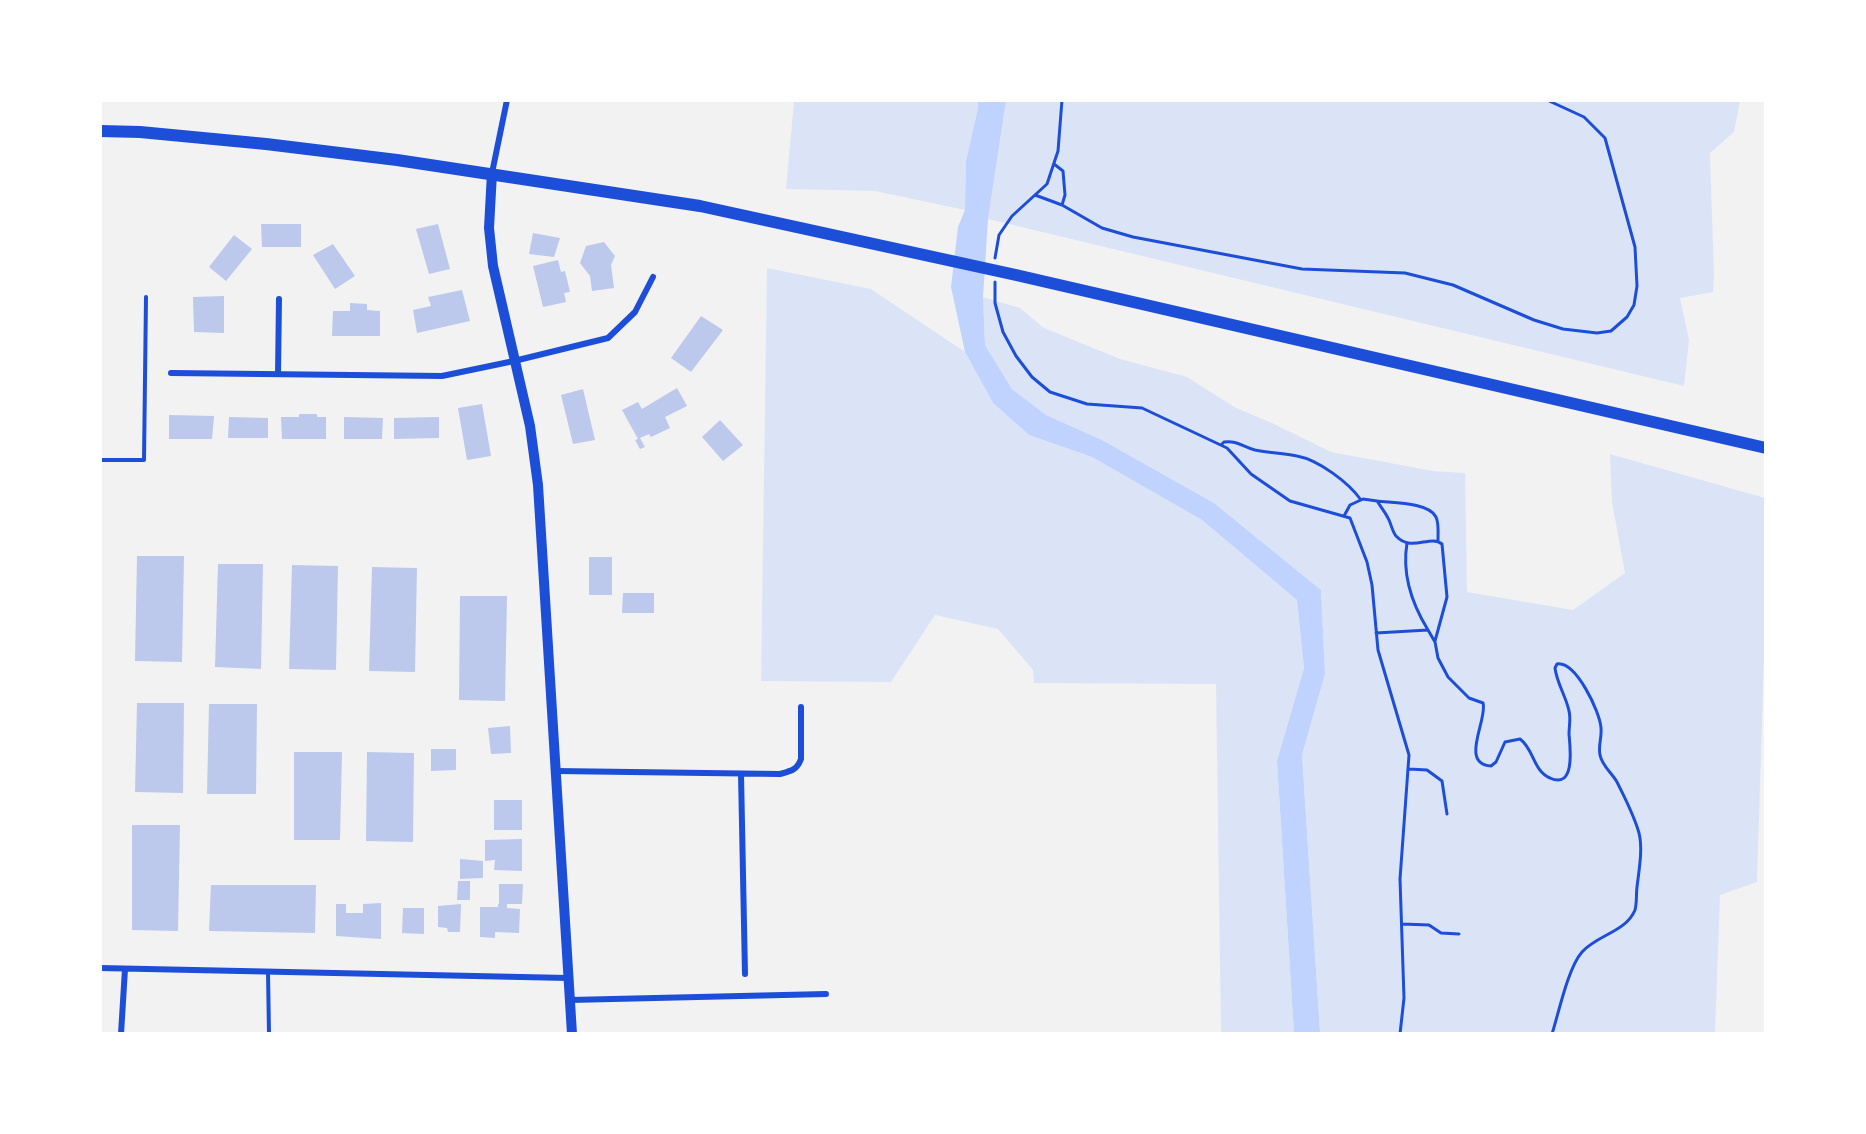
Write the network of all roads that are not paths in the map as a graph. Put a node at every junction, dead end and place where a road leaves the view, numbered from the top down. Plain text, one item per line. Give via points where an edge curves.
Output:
1 (507, 100) edge
2 (100, 131) edge
3 (492, 173) junction
4 (653, 277) dead end
5 (146, 297) dead end
6 (279, 299) dead end
7 (514, 361) junction
8 (171, 373) dead end
9 (278, 374) junction
10 (1766, 448) edge
11 (100, 460) edge
12 (801, 707) dead end
13 (555, 771) junction
14 (741, 774) junction
15 (100, 968) edge
16 (125, 969) junction
17 (268, 971) junction
18 (745, 974) dead end
19 (568, 978) junction
20 (826, 994) dead end
21 (570, 1000) junction
22 (121, 1034) edge
23 (269, 1034) edge
24 (572, 1034) edge

1 - 3 street
2 - 3 main road via 266,144
3 - 7 street via 489,228 493,266
3 - 10 main road via 700,206
4 - 7 street via 635,312 608,338
5 - 11 lane via 144,460
6 - 9 street
7 - 9 street via 442,376
7 - 13 street via 530,426 538,485
8 - 9 street
12 - 14 street via 798,766 780,774
13 - 14 street
13 - 19 street
14 - 18 street
15 - 16 street
16 - 17 street
16 - 22 street
17 - 19 street
17 - 23 lane
19 - 21 street
20 - 21 street
21 - 24 street

